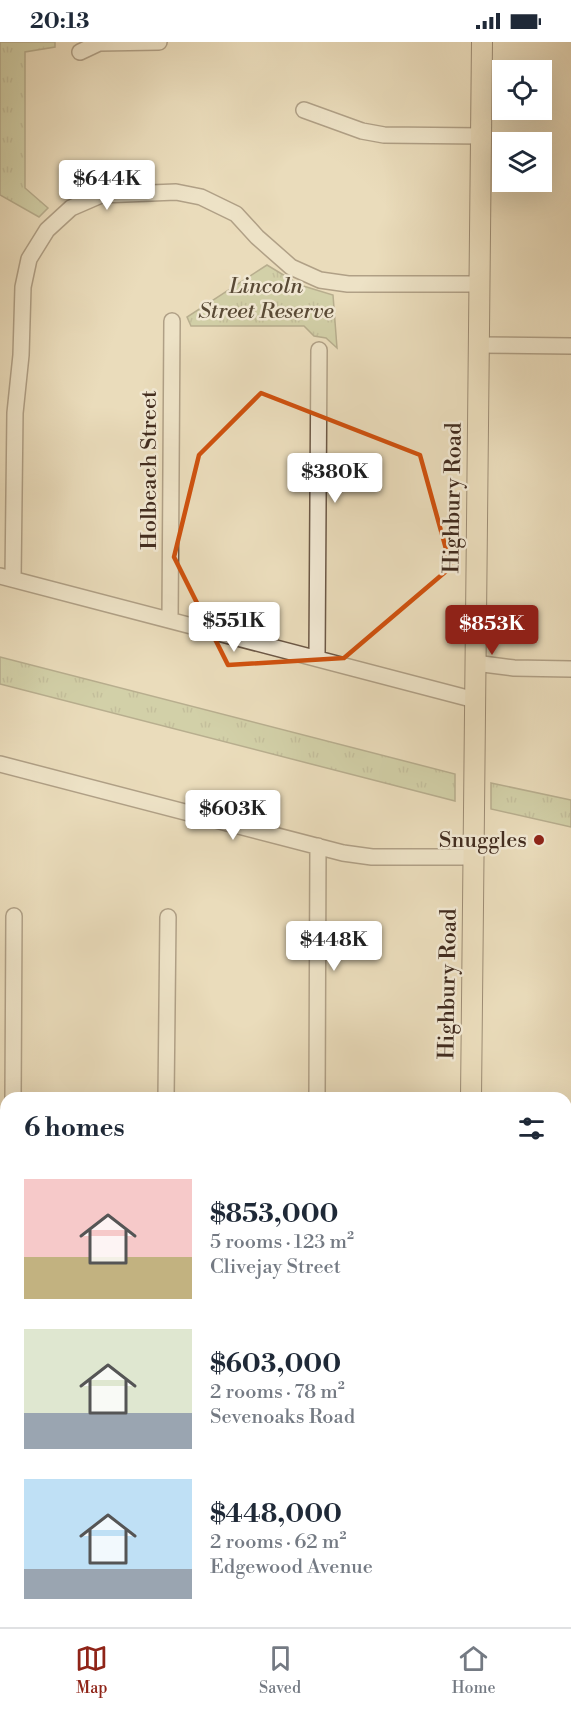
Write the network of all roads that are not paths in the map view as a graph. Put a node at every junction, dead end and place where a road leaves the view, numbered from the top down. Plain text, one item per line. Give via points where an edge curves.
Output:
1 (159, 42) edge
2 (482, 42) edge
3 (80, 52) dead end
4 (304, 110) dead end
5 (481, 136) junction
6 (480, 284) junction
7 (172, 321) dead end
8 (479, 345) junction
9 (571, 346) edge
10 (319, 350) dead end
11 (7, 578) edge
12 (171, 620) junction
13 (317, 658) junction
14 (475, 668) junction
15 (571, 669) edge
16 (475, 700) junction
17 (0, 764) edge
18 (318, 846) junction
19 (473, 857) junction
20 (14, 916) dead end
21 (168, 918) dead end
22 (13, 1092) edge
23 (166, 1092) edge
24 (317, 1092) edge
25 (471, 1092) edge

1 - 3 street via 99,43
2 - 5 main road, Highbury Road
4 - 5 street via 362,132
5 - 6 main road, Highbury Road
6 - 8 main road, Highbury Road
6 - 11 street via 348,284 320,280 291,267 236,214 201,197 176,192 101,195 71,208 41,239 29,259 23,287
7 - 12 street, Holbeach Street
8 - 9 street
8 - 14 main road, Highbury Road
10 - 13 street
11 - 12 street
12 - 13 street
13 - 16 street
14 - 15 street
14 - 16 main road, Highbury Road
16 - 19 main road, Highbury Road
17 - 18 street
18 - 19 street via 372,857
18 - 24 street
19 - 25 main road, Highbury Road
20 - 22 street
21 - 23 street

